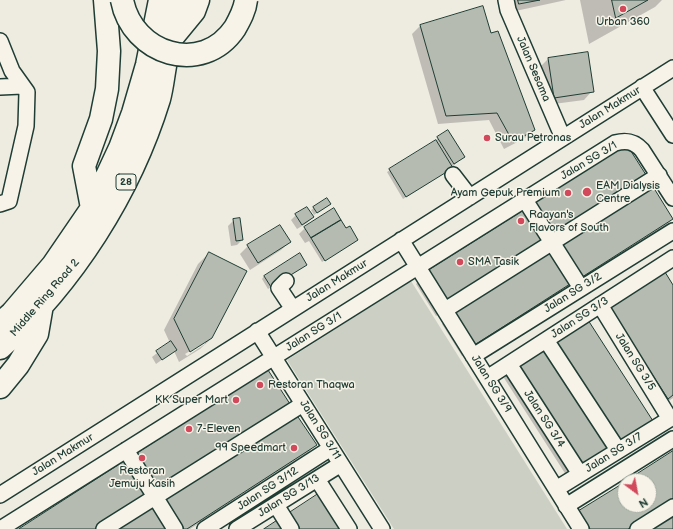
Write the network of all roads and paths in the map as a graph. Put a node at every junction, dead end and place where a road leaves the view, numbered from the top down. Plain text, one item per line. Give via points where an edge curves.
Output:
1 (106, 0) edge
2 (122, 0) edge
3 (146, 0) edge
4 (176, 0) edge
5 (198, 0) edge
6 (246, 0) edge
7 (506, 0) edge
8 (158, 10) edge
9 (170, 39) junction
10 (0, 41) edge
11 (673, 68) edge
12 (22, 86) junction
13 (0, 87) edge
14 (642, 87) junction
15 (673, 135) edge
16 (563, 138) junction
17 (453, 175) dead end
18 (659, 176) junction
19 (470, 197) junction
20 (673, 198) edge
21 (525, 200) junction
22 (0, 204) edge
23 (92, 208) junction
24 (673, 231) edge
25 (401, 240) junction
26 (553, 243) junction
27 (673, 258) edge
28 (418, 267) junction
29 (286, 281) dead end
30 (581, 288) junction
31 (42, 305) junction
32 (600, 305) junction
33 (294, 308) junction
34 (445, 310) junction
35 (0, 324) edge
36 (257, 331) junction
37 (546, 340) junction
38 (0, 348) edge
39 (474, 356) junction
40 (274, 357) junction
41 (509, 364) junction
42 (487, 378) junction
43 (0, 387) edge
44 (303, 404) junction
45 (671, 418) edge
46 (673, 439) edge
47 (331, 448) junction
48 (126, 450) junction
49 (618, 450) junction
50 (341, 464) junction
51 (580, 474) junction
52 (317, 478) junction
53 (556, 488) junction
54 (0, 495) edge
55 (154, 496) junction
56 (276, 505) junction
57 (566, 506) junction
58 (673, 506) edge
59 (2, 529) edge
60 (104, 529) edge
61 (175, 529) edge
62 (205, 529) edge
63 (237, 529) edge
64 (291, 529) edge
65 (349, 529) edge
66 (382, 529) edge
67 (581, 529) edge
68 (638, 529) edge

1 - 23 highway via 109,51 107,89 101,119 84,166
2 - 6 highway, bridge via 123,9 141,37 169,54 186,55 202,53 218,45 230,34 239,21
3 - 8 highway
4 - 9 highway, Middle Ring Road 2 / 28
5 - 9 highway via 194,11
7 - 16 street, Jalan Sesama
8 - 23 highway, Middle Ring Road 2 / 28 via 147,65 133,113
9 - 31 highway, Middle Ring Road 2 / 28 via 159,98 123,188 81,256
10 - 12 street via 12,71
11 - 14 street, Jalan Makmur
12 - 13 street
12 - 22 street via 27,92 26,126 9,201
14 - 15 street
14 - 16 street, Jalan Makmur
16 - 19 street, Jalan Makmur
17 - 19 street
18 - 20 street
18 - 21 street, Jalan SG 3/1 via 636,144 622,141
18 - 26 street
19 - 25 street, Jalan Makmur
21 - 26 street
21 - 28 street, Jalan SG 3/1
23 - 35 highway, Middle Ring Road 2 / 28 via 53,265
24 - 30 street, Jalan SG 3/2
25 - 28 street, Jalan SG 3/9
25 - 33 street, Jalan Makmur
26 - 30 street
26 - 34 street
27 - 32 street, Jalan SG 3/3
28 - 34 street, Jalan SG 3/9
28 - 40 street, Jalan SG 3/1
29 - 33 street via 279,288
30 - 39 street, Jalan SG 3/2
31 - 38 highway, Middle Ring Road 2 / 28
31 - 43 highway via 37,334 18,365
32 - 37 street, Jalan SG 3/3
32 - 45 street, Jalan SG 3/5
33 - 36 street, Jalan Makmur
34 - 39 street, Jalan SG 3/9
36 - 40 street, Jalan SG 3/11
36 - 54 street, Jalan Makmur
37 - 41 street, Jalan SG 3/3
37 - 49 street
39 - 42 street, Jalan SG 3/9
40 - 44 street, Jalan SG 3/11
40 - 48 street, Jalan SG 3/1
41 - 42 street, Jalan SG 3/3
41 - 51 street, Jalan SG 3/4
42 - 53 street, Jalan SG 3/9
44 - 47 street, Jalan SG 3/11
44 - 55 street
45 - 49 street, Jalan SG 3/7
46 - 57 street
47 - 50 street, Jalan SG 3/11
47 - 62 street, Jalan SG 3/12
48 - 55 street
48 - 59 street, Jalan SG 3/1
49 - 51 street, Jalan SG 3/7
50 - 52 street, Jalan SG 3/13
50 - 66 street, Jalan SG 3/11
51 - 53 street, Jalan SG 3/7
52 - 56 street, Jalan SG 3/13
52 - 65 street
53 - 57 street, Jalan SG 3/9
55 - 60 street
55 - 61 street
56 - 63 street, Jalan SG 3/13
56 - 64 street
57 - 67 street, Jalan SG 3/9
58 - 68 street

